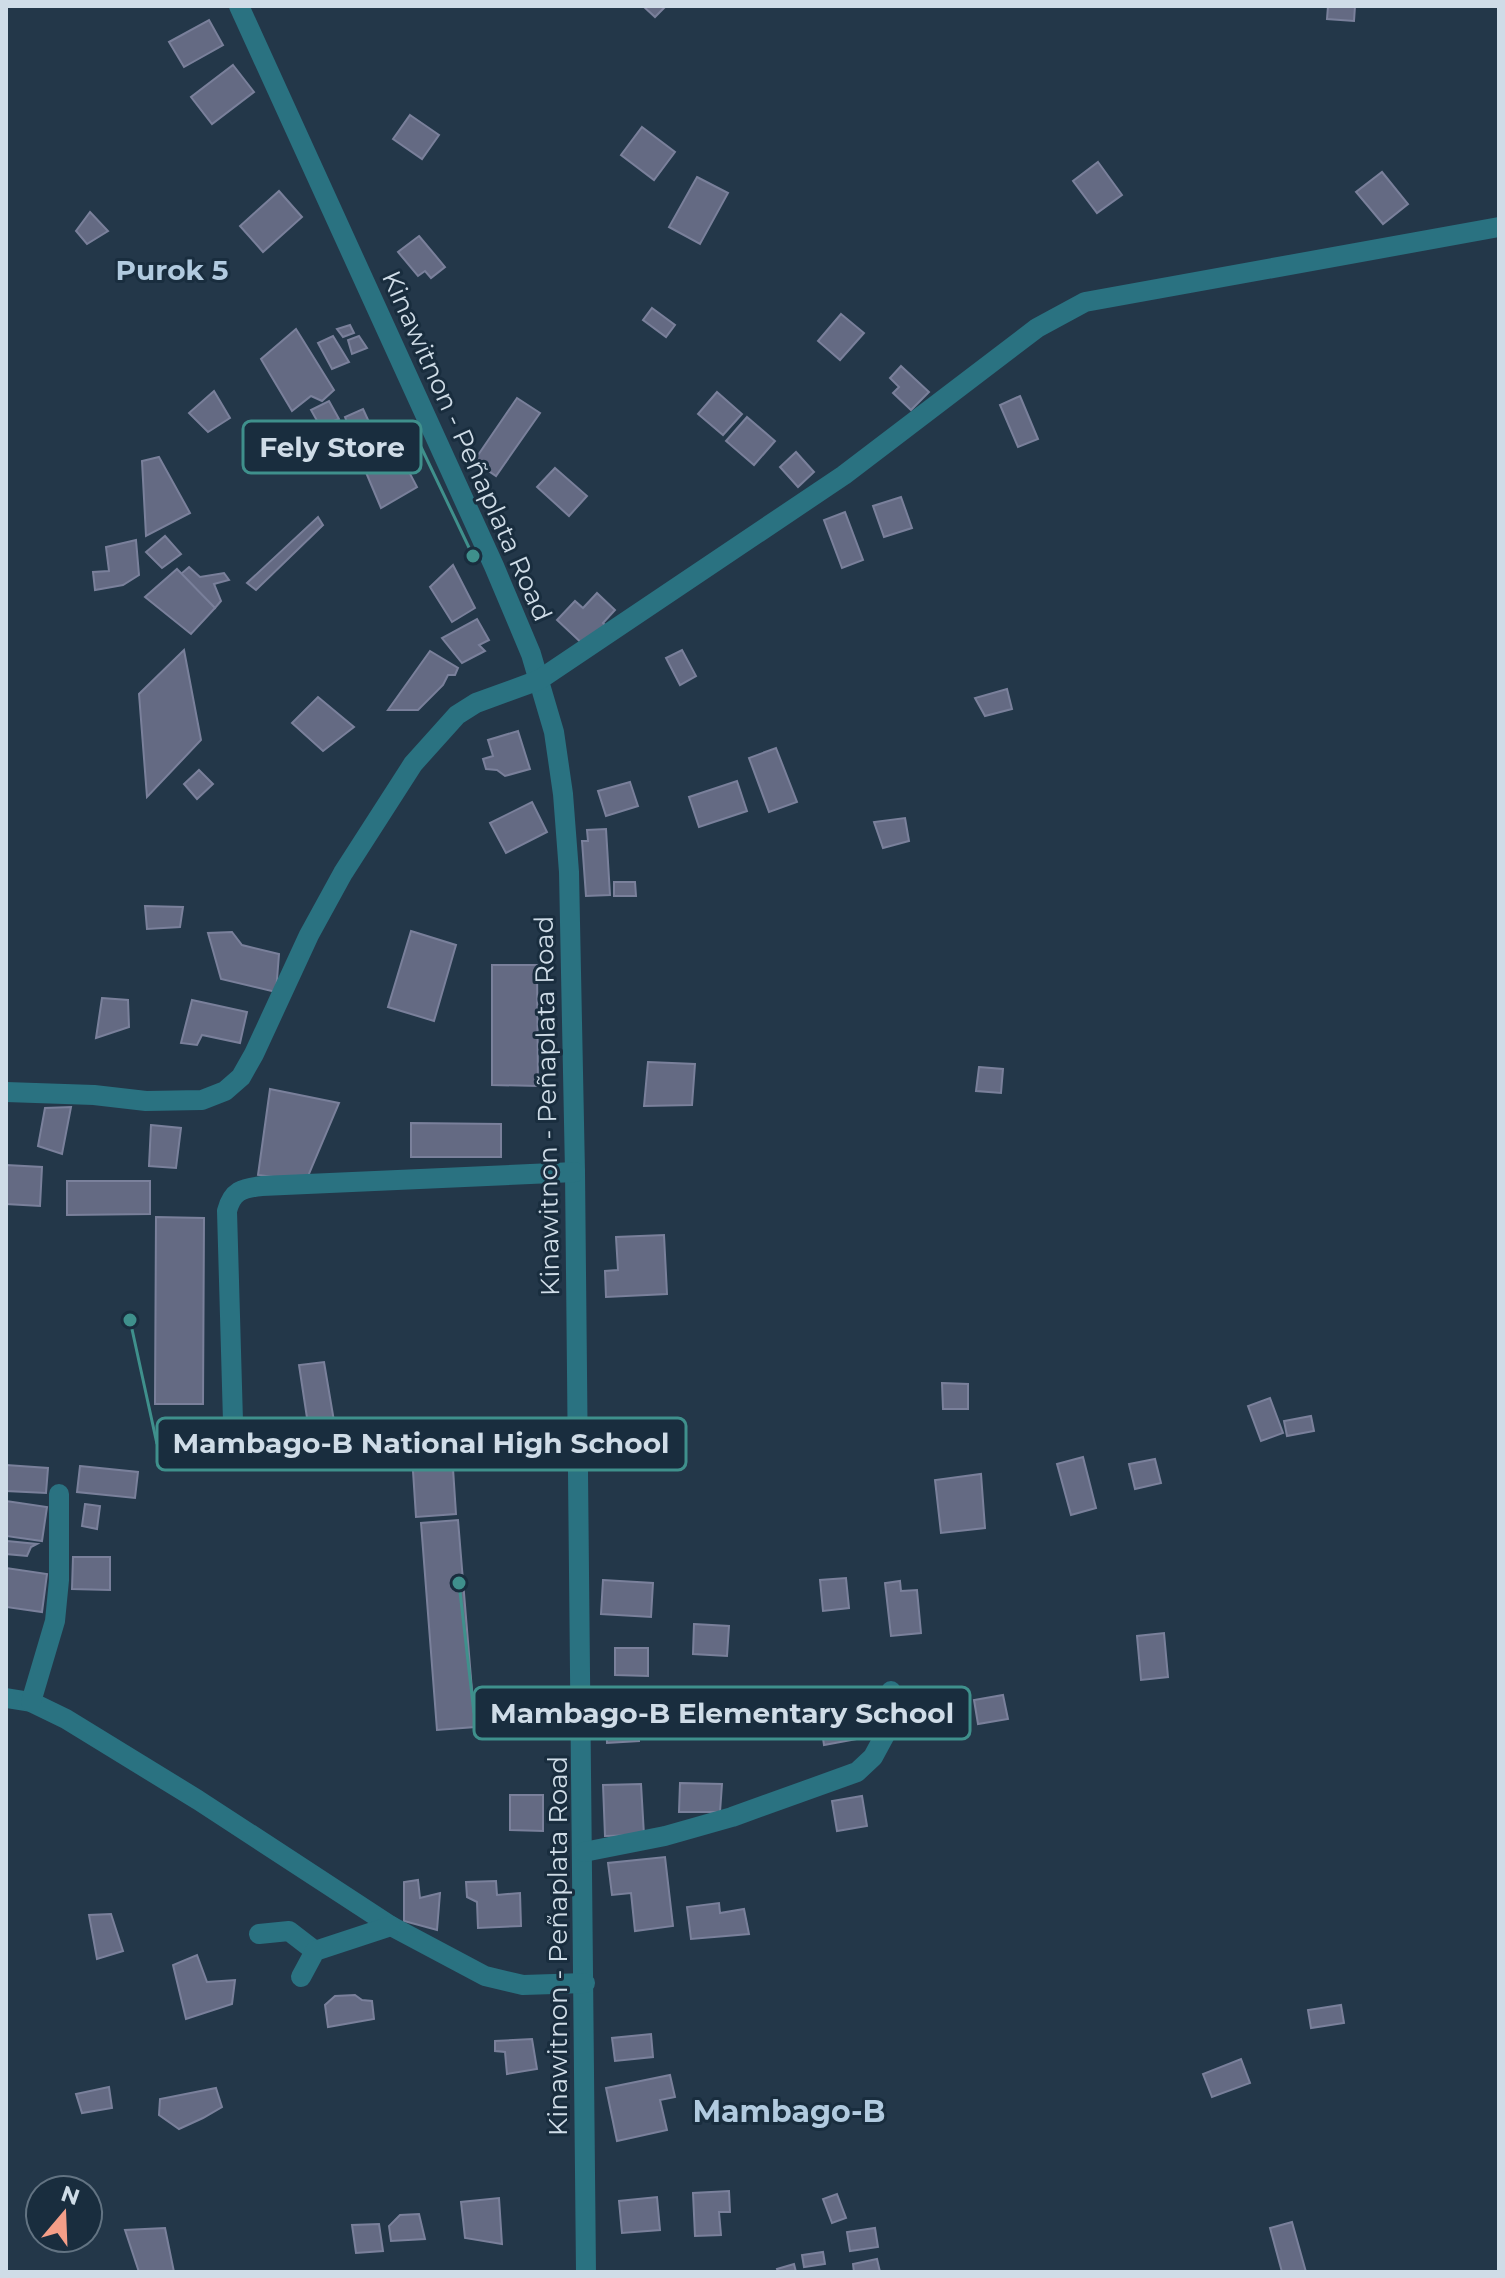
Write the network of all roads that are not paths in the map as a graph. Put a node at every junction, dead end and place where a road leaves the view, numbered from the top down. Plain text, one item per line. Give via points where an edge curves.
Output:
1 (239, 6) edge
2 (1499, 227) edge
3 (539, 680) junction
4 (6, 1092) edge
5 (575, 1172) junction
6 (234, 1456) dead end
7 (59, 1494) dead end
8 (891, 1691) dead end
9 (6, 1698) edge
10 (31, 1702) junction
11 (584, 1852) junction
12 (391, 1926) junction
13 (259, 1934) dead end
14 (315, 1951) junction
15 (301, 1977) dead end
16 (585, 1983) junction
17 (586, 2272) edge

1 - 3 street, Kinawitnon - Peñaplata Road via 494,566
2 - 3 street via 1085,302 1037,328 844,475
3 - 4 street via 457,715 413,764 343,873 241,1077 225,1091 202,1100 146,1101
3 - 5 street, Kinawitnon - Peñaplata Road via 554,732 569,872
5 - 6 street via 262,1186 236,1192 227,1211
5 - 11 street, Kinawitnon - Peñaplata Road
7 - 10 street via 55,1621
8 - 11 street via 886,1733 857,1772 732,1817
9 - 10 street
10 - 12 street via 198,1800
11 - 16 street, Kinawitnon - Peñaplata Road
12 - 14 street
12 - 16 street via 485,1976 523,1985
13 - 14 street via 289,1931
14 - 15 street
16 - 17 street, Kinawitnon - Peñaplata Road

